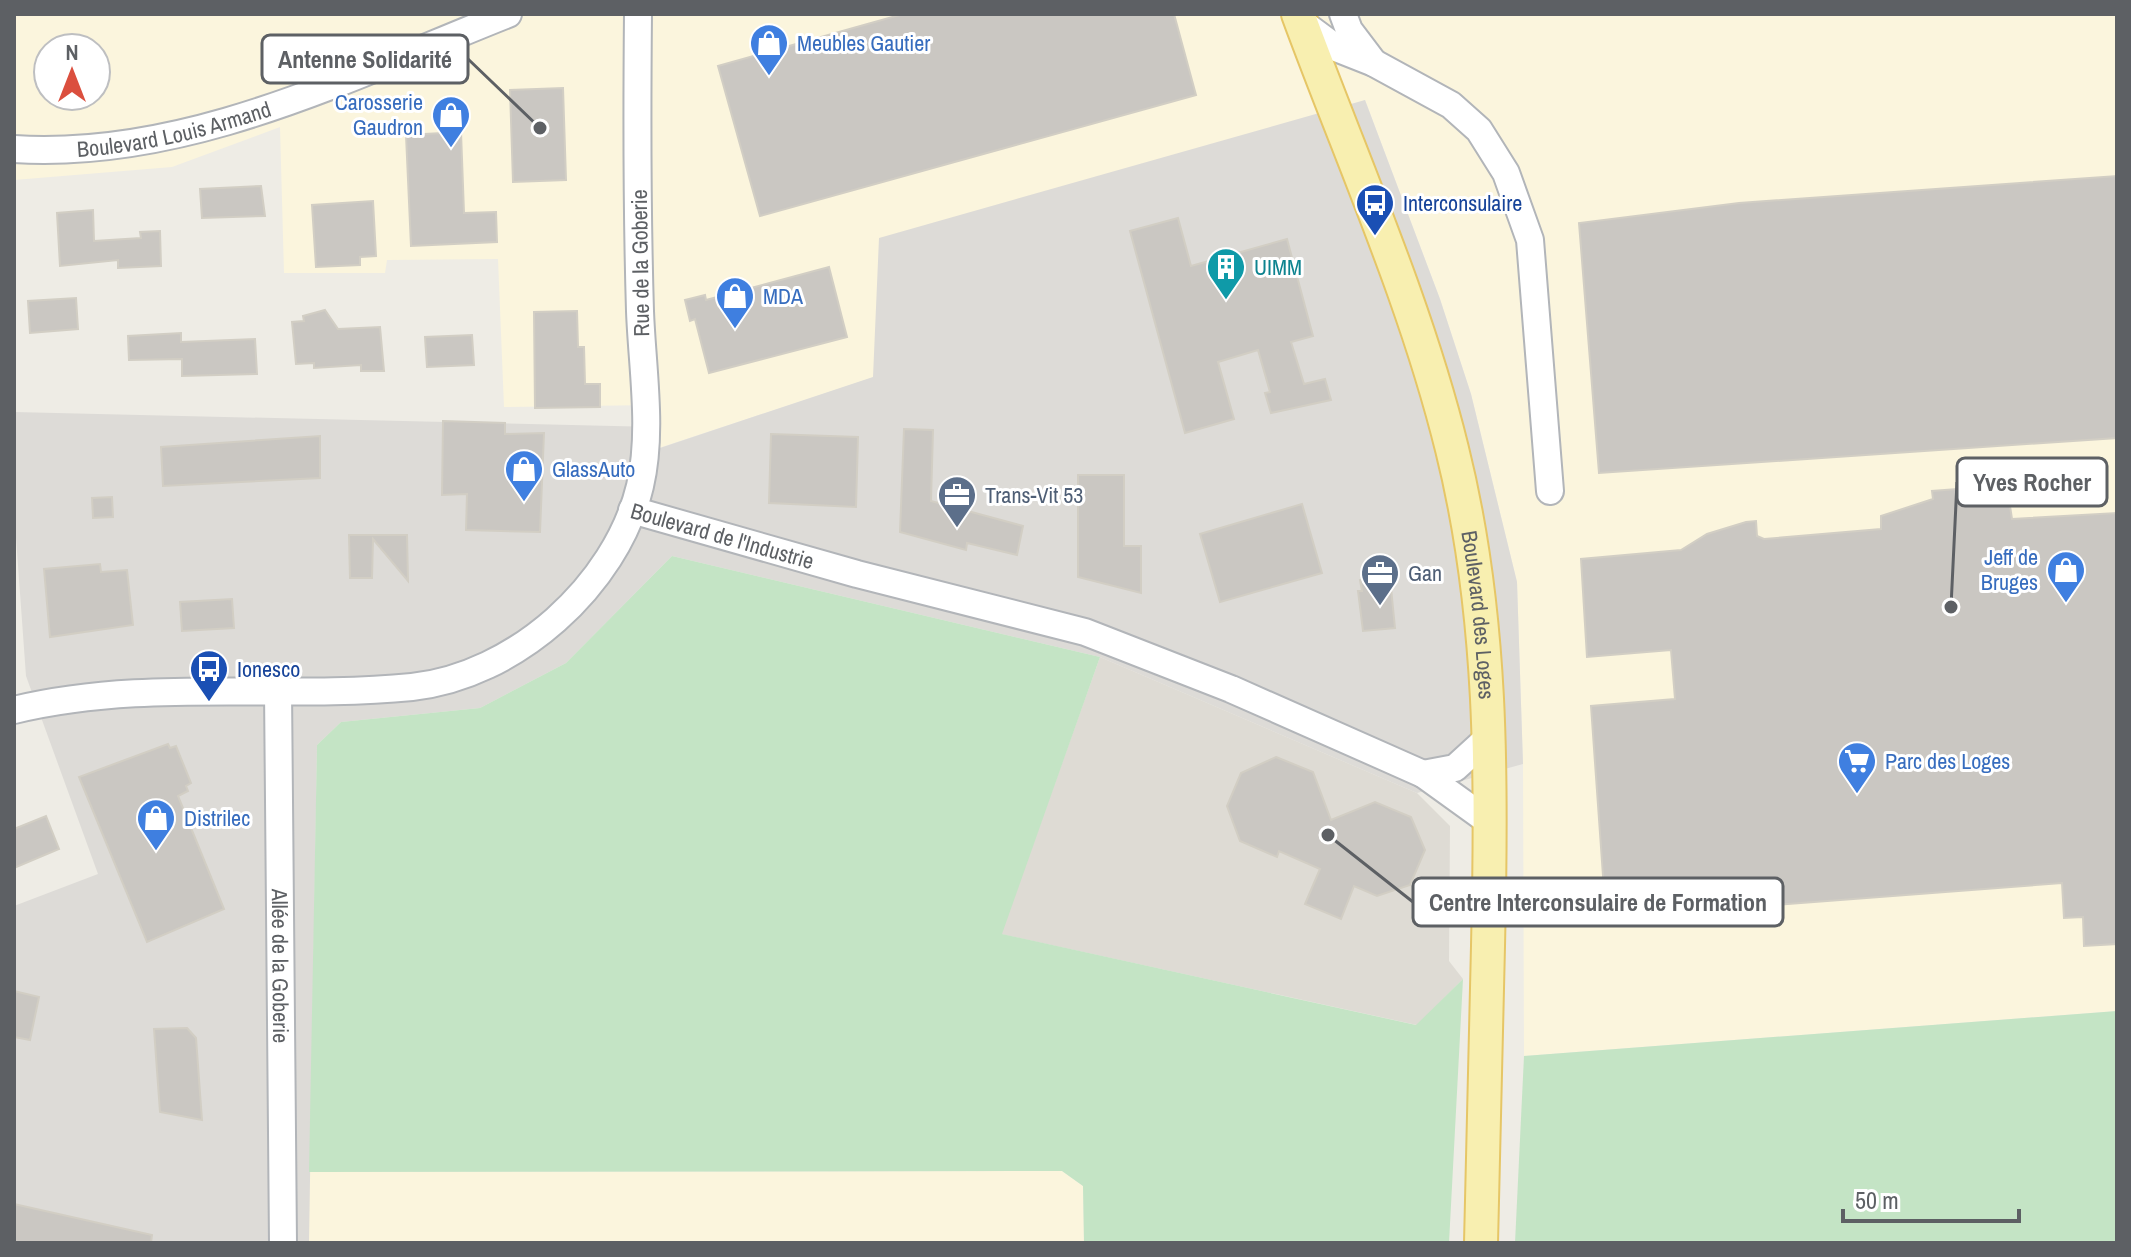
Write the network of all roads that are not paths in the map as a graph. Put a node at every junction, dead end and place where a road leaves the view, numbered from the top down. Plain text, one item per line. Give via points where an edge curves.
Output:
1 (508, 14) edge
2 (638, 14) edge
3 (1343, 14) edge
4 (1300, 18) edge
5 (480, 19) edge
6 (1374, 63) junction
7 (14, 149) edge
8 (1550, 491) dead end
9 (632, 510) junction
10 (278, 690) junction
11 (14, 710) edge
12 (1490, 736) junction
13 (1423, 774) junction
14 (1491, 823) junction
15 (283, 1243) edge
16 (1481, 1243) edge

1 - 5 street, Boulevard Louis Armand
2 - 9 street, Rue de la Goberie via 645,448
3 - 6 street
4 - 6 street via 1336,48
4 - 12 main road, Boulevard des Loges via 1406,295 1452,449 1479,594
5 - 7 street, Boulevard Louis Armand via 252,115 133,145
6 - 8 street via 1451,105 1479,130 1506,173 1531,253
9 - 10 street, Boulevard de l'Industrie via 598,575 519,648 428,685
9 - 13 street, Boulevard de l'Industrie via 1085,632
10 - 11 street, Boulevard de l'Industrie via 162,690
10 - 15 street, Allée de la Goberie
12 - 13 street via 1455,768
12 - 14 main road, Boulevard des Loges
13 - 14 street, Boulevard de l'Industrie
14 - 16 main road, Boulevard des Loges

